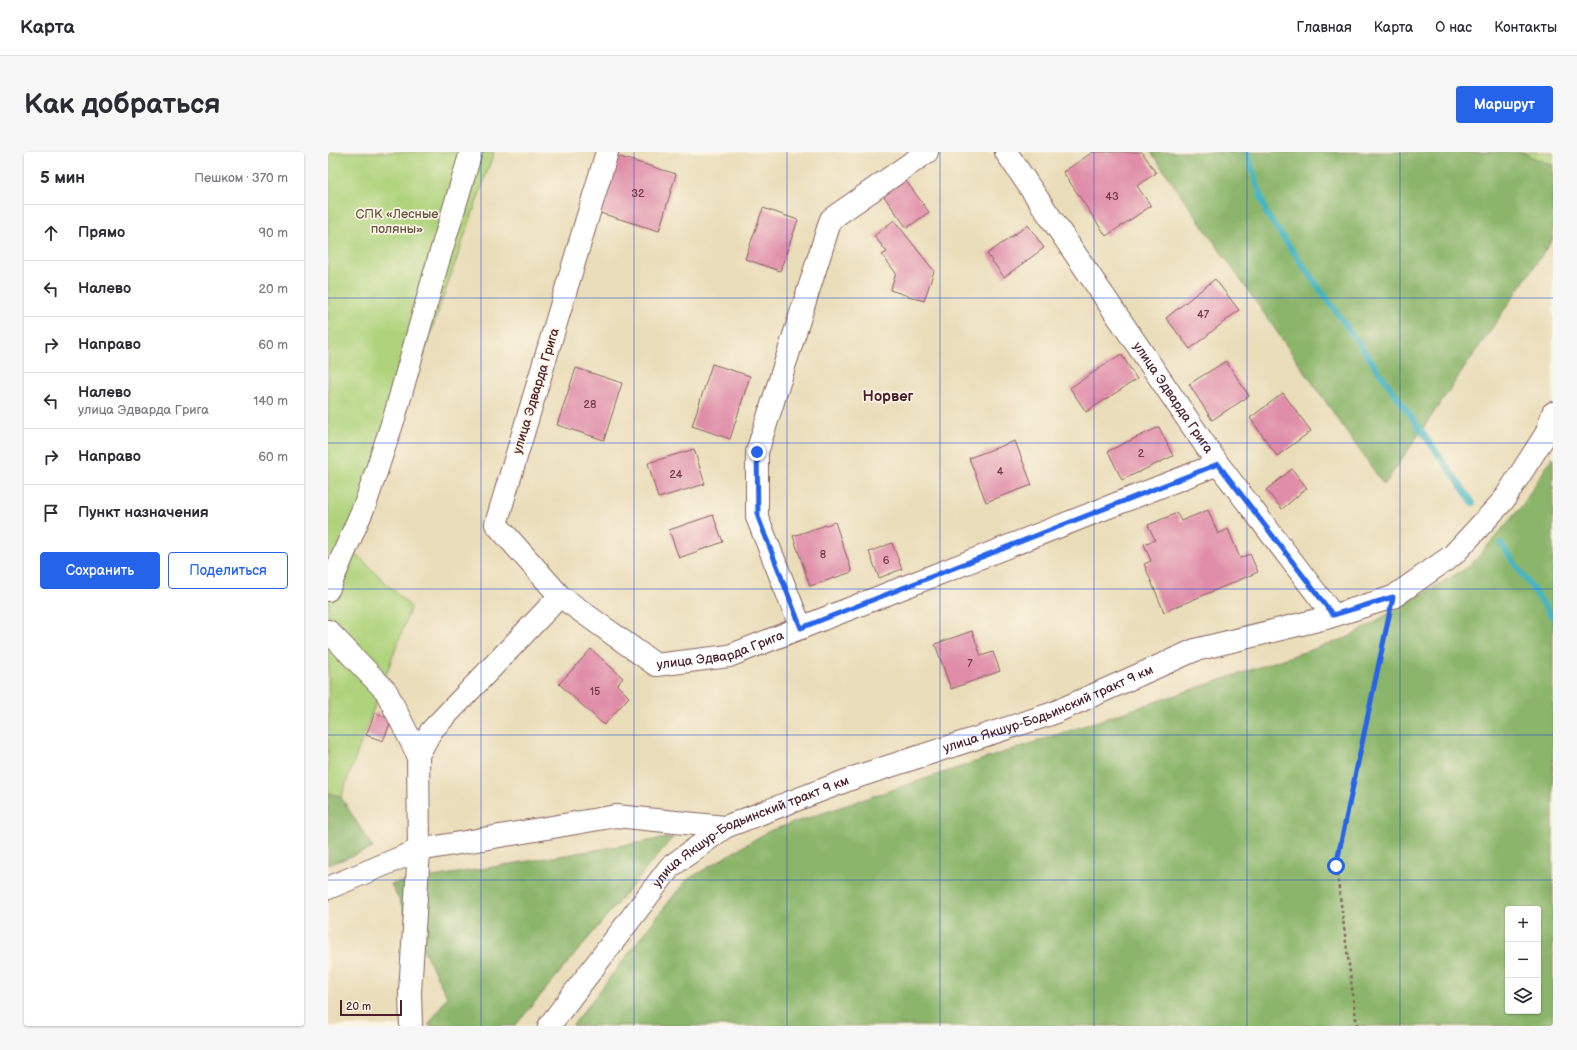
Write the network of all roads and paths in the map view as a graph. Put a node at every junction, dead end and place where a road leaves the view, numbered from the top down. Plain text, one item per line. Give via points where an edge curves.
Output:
1 (471, 152) edge
2 (607, 152) edge
3 (926, 152) edge
4 (1006, 152) edge
5 (1553, 413) edge
6 (1218, 464) junction
7 (328, 590) edge
8 (560, 596) junction
9 (1393, 597) junction
10 (1333, 615) junction
11 (801, 628) junction
12 (328, 631) edge
13 (418, 755) junction
14 (725, 827) junction
15 (419, 850) junction
16 (328, 888) edge
17 (411, 1026) edge
18 (549, 1026) edge
19 (1357, 1026) edge

1 - 7 street via 395,415 366,502
2 - 8 street, улица Эдварда Грига via 496,524
3 - 11 street via 831,219 757,452 758,517
4 - 6 street, улица Эдварда Грига
5 - 9 street, улица Якшур-Бодьинский тракт 9 км via 1546,434 1503,501 1453,555
6 - 10 street
6 - 11 street, улица Эдварда Грига
8 - 11 street, улица Эдварда Грига via 656,665 729,656
8 - 13 street via 431,731
9 - 10 street, улица Якшур-Бодьинский тракт 9 км
9 - 19 path via 1336,866
10 - 14 street, улица Якшур-Бодьинский тракт 9 км via 1194,650 1051,714 856,777
12 - 13 street via 386,691
13 - 15 street
14 - 15 street via 616,816
14 - 18 street, улица Якшур-Бодьинский тракт 9 км via 670,867
15 - 16 street
15 - 17 street via 410,992

